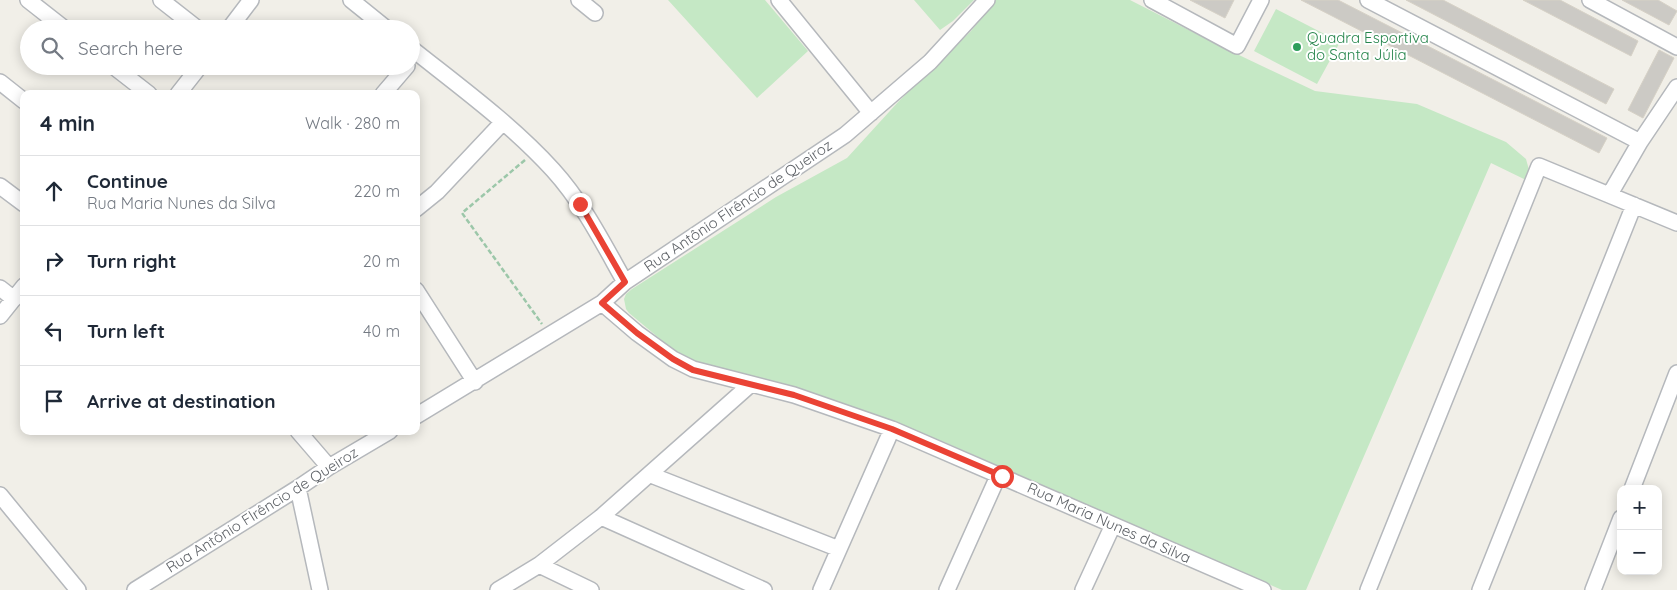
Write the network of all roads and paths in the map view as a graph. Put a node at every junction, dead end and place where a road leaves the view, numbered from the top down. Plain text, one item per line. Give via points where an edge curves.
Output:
1 (28, 0) edge
2 (161, 0) edge
3 (251, 0) edge
4 (351, 0) edge
5 (579, 0) edge
6 (779, 0) edge
7 (987, 0) edge
8 (1152, 0) edge
9 (1261, 0) edge
10 (1368, 0) edge
11 (1590, 0) edge
12 (595, 13) dead end
13 (54, 20) edge
14 (187, 20) edge
15 (236, 20) edge
16 (376, 20) edge
17 (1677, 47) edge
18 (420, 60) edge
19 (125, 75) edge
20 (193, 75) edge
21 (399, 75) edge
22 (0, 82) edge
23 (1677, 87) edge
24 (144, 90) edge
25 (181, 90) edge
26 (386, 90) edge
27 (20, 98) edge
28 (871, 113) junction
29 (503, 122) junction
30 (1640, 142) junction
31 (534, 152) junction
32 (0, 186) edge
33 (1610, 194) junction
34 (20, 201) edge
35 (1634, 204) junction
36 (420, 206) edge
37 (1677, 223) edge
38 (625, 282) junction
39 (0, 288) edge
40 (20, 291) edge
41 (420, 296) edge
42 (14, 299) junction
43 (602, 303) junction
44 (0, 316) edge
45 (550, 335) junction
46 (1677, 374) edge
47 (475, 382) junction
48 (751, 384) junction
49 (420, 414) edge
50 (892, 429) junction
51 (301, 435) edge
52 (383, 435) edge
53 (329, 467) junction
54 (999, 474) junction
55 (651, 475) junction
56 (1634, 485) edge
57 (298, 488) junction
58 (0, 495) edge
59 (601, 517) junction
60 (1113, 525) junction
61 (1617, 528) edge
62 (839, 549) junction
63 (540, 565) junction
64 (1240, 585) edge
65 (78, 590) edge
66 (135, 590) edge
67 (320, 590) edge
68 (498, 590) edge
69 (591, 590) edge
70 (764, 590) edge
71 (821, 590) edge
72 (947, 590) edge
73 (1083, 590) edge
74 (1263, 590) edge
75 (1368, 590) edge
76 (1480, 590) edge
77 (1593, 590) edge

1 - 13 street
2 - 14 street
3 - 15 street
4 - 16 street
5 - 12 street
6 - 28 street
7 - 28 street, Rua Antônio Flrêncio de Queiroz via 930,62
8 - 9 street via 1237,46
10 - 30 street
11 - 17 street
18 - 29 street
19 - 24 street
20 - 25 street
21 - 26 street
22 - 27 street
23 - 30 street
28 - 38 street, Rua Antônio Flrêncio de Queiroz via 844,135
29 - 31 street
29 - 36 street
30 - 33 street
31 - 38 street via 580,204
31 - 45 path via 462,213
32 - 34 street
33 - 35 street
33 - 75 street via 1539,166
35 - 37 street
35 - 76 street
38 - 43 street, Rua Antônio Flrêncio de Queiroz
39 - 42 street
40 - 42 street
41 - 47 street
42 - 44 street
43 - 45 street, Rua Antônio Flrêncio de Queiroz
43 - 48 street, Rua Maria Nunes da Silva via 673,359 699,372
45 - 47 street, Rua Antônio Flrêncio de Queiroz
46 - 56 street
47 - 49 street, Rua Antônio Flrêncio de Queiroz
48 - 50 street, Rua Maria Nunes da Silva via 794,395
48 - 55 street
50 - 54 street, Rua Maria Nunes da Silva
50 - 62 street
51 - 53 street
52 - 53 street, Rua Antônio Flrêncio de Queiroz
53 - 57 street, Rua Antônio Flrêncio de Queiroz
54 - 60 street, Rua Maria Nunes da Silva
54 - 72 street
55 - 59 street
55 - 62 street
57 - 66 street, Rua Antônio Flrêncio de Queiroz
57 - 67 street
58 - 65 street
59 - 63 street
59 - 70 street
60 - 64 street, Rua Maria Nunes da Silva
60 - 73 street
61 - 77 street
62 - 71 street
63 - 68 street
63 - 69 street
64 - 74 street, Rua Maria Nunes da Silva

